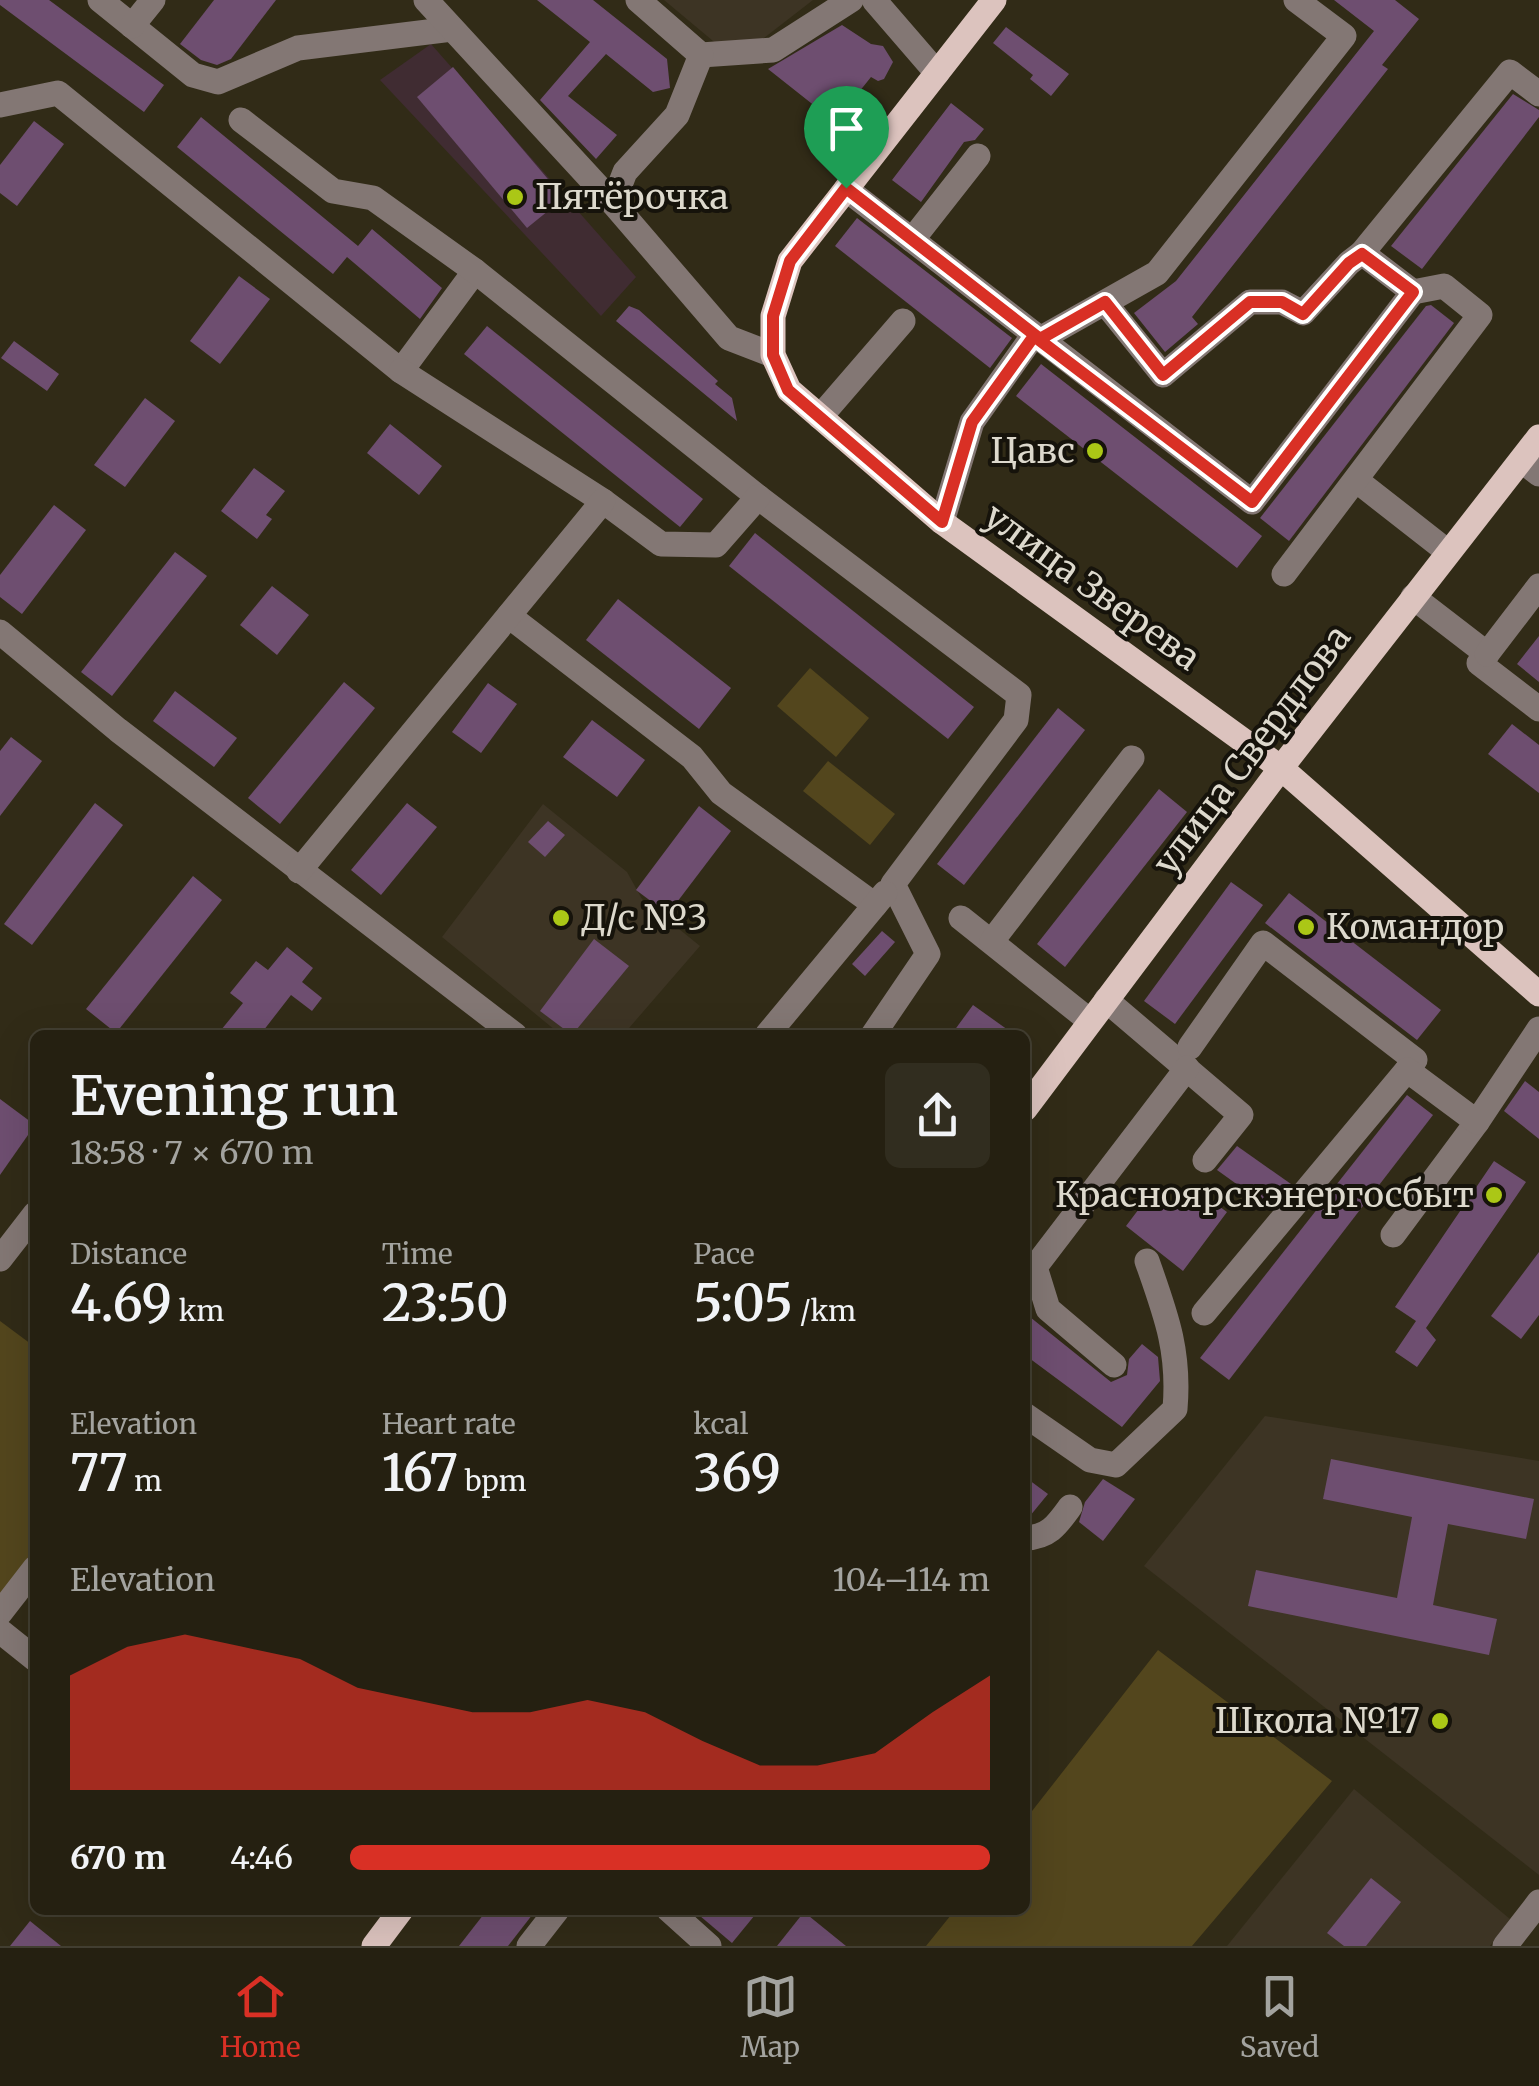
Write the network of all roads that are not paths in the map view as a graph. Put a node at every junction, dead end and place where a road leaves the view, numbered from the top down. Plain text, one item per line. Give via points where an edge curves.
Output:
1 (100, 0) edge
2 (154, 0) edge
3 (426, 0) edge
4 (638, 0) edge
5 (851, 0) edge
6 (874, 0) edge
7 (994, 0) edge
8 (1296, 0) edge
9 (132, 26) junction
10 (452, 29) junction
11 (701, 55) junction
12 (937, 73) junction
13 (1539, 94) edge
14 (0, 106) edge
15 (241, 120) dead end
16 (978, 156) dead end
17 (846, 188) junction
18 (613, 203) junction
19 (912, 240) junction
20 (1362, 254) junction
21 (475, 271) junction
22 (1413, 292) junction
23 (1105, 302) junction
24 (903, 321) dead end
25 (1037, 338) junction
26 (773, 355) junction
27 (401, 370) junction
28 (820, 417) junction
29 (1539, 438) edge
30 (1530, 467) edge
31 (1356, 480) junction
32 (758, 497) junction
33 (603, 502) junction
34 (942, 522) junction
35 (1448, 552) junction
36 (1284, 574) dead end
37 (1539, 586) edge
38 (1412, 597) junction
39 (509, 616) junction
40 (0, 632) edge
41 (1487, 654) junction
42 (1539, 709) edge
43 (1132, 758) dead end
44 (1281, 768) junction
45 (300, 871) junction
46 (893, 884) junction
47 (875, 905) junction
48 (961, 918) dead end
49 (992, 940) junction
50 (1539, 994) edge
51 (1098, 1010) junction
52 (1539, 1029) edge
53 (508, 1030) edge
54 (771, 1030) edge
55 (876, 1030) edge
56 (1189, 1058) junction
57 (1408, 1070) junction
58 (1030, 1102) edge
59 (1478, 1122) junction
60 (1206, 1160) dead end
61 (30, 1220) edge
62 (1392, 1235) dead end
63 (0, 1258) edge
64 (1147, 1261) dead end
65 (1033, 1294) edge
66 (1204, 1314) dead end
67 (1114, 1365) dead end
68 (1030, 1418) edge
69 (1070, 1506) dead end
70 (1030, 1538) edge
71 (30, 1574) edge
72 (0, 1613) edge
73 (0, 1631) edge
74 (30, 1655) edge
75 (1539, 1902) edge
76 (397, 1915) edge
77 (553, 1915) edge
78 (677, 1917) edge
79 (374, 1946) edge
80 (529, 1946) edge
81 (668, 1946) edge
82 (709, 1946) edge
83 (1505, 1946) edge

1 - 9 street
2 - 9 street
3 - 10 street
4 - 11 street
5 - 11 street via 773,50
6 - 12 street
7 - 12 main road
8 - 23 street via 1344,36 1157,274
9 - 10 street via 194,75 218,82 298,48
10 - 18 street
11 - 18 street via 677,116 625,172
12 - 17 main road
13 - 20 street via 1510,72
14 - 27 street via 58,93
15 - 21 street via 333,191 373,198
16 - 19 street
17 - 19 street
17 - 26 main road via 790,261 773,316
18 - 26 street via 729,338
19 - 25 street
20 - 22 street
20 - 23 street via 1303,314 1282,302 1250,302 1163,375
21 - 27 street
21 - 32 street
22 - 25 street via 1252,502
22 - 31 street via 1444,286 1480,315
23 - 25 street
24 - 28 street
25 - 34 street via 972,422
26 - 28 main road, улица Зверева via 788,390
27 - 33 street
28 - 34 main road, улица Зверева
29 - 30 main road, улица Свердлова
30 - 35 main road, улица Свердлова
31 - 35 street
31 - 36 street
32 - 33 street via 716,546 660,544
32 - 46 street via 1019,695 1016,720
33 - 39 street
34 - 44 main road, улица Зверева
35 - 38 main road, улица Свердлова
37 - 41 street
38 - 41 street
38 - 44 main road, улица Свердлова
39 - 45 street
39 - 47 street via 692,757 721,792
40 - 45 street
41 - 42 street via 1479,664
43 - 49 street
44 - 50 main road, улица Зверева
44 - 51 main road, улица Свердлова
45 - 53 street
46 - 47 street
46 - 55 street via 928,954
47 - 54 street
48 - 49 street
49 - 51 street
51 - 56 street
51 - 58 main road, улица Свердлова
52 - 59 street
56 - 57 street via 1263,943 1414,1060
56 - 60 street via 1241,1115
56 - 65 street via 1035,1267
57 - 59 street
57 - 66 street
59 - 62 street
61 - 63 street
64 - 68 street via 1175,1342 1175,1409 1116,1465 1090,1460
65 - 67 street
69 - 70 street via 1054,1529
71 - 72 street
73 - 74 street
75 - 83 street
76 - 79 main road
77 - 80 street
78 - 81 street
78 - 82 street

